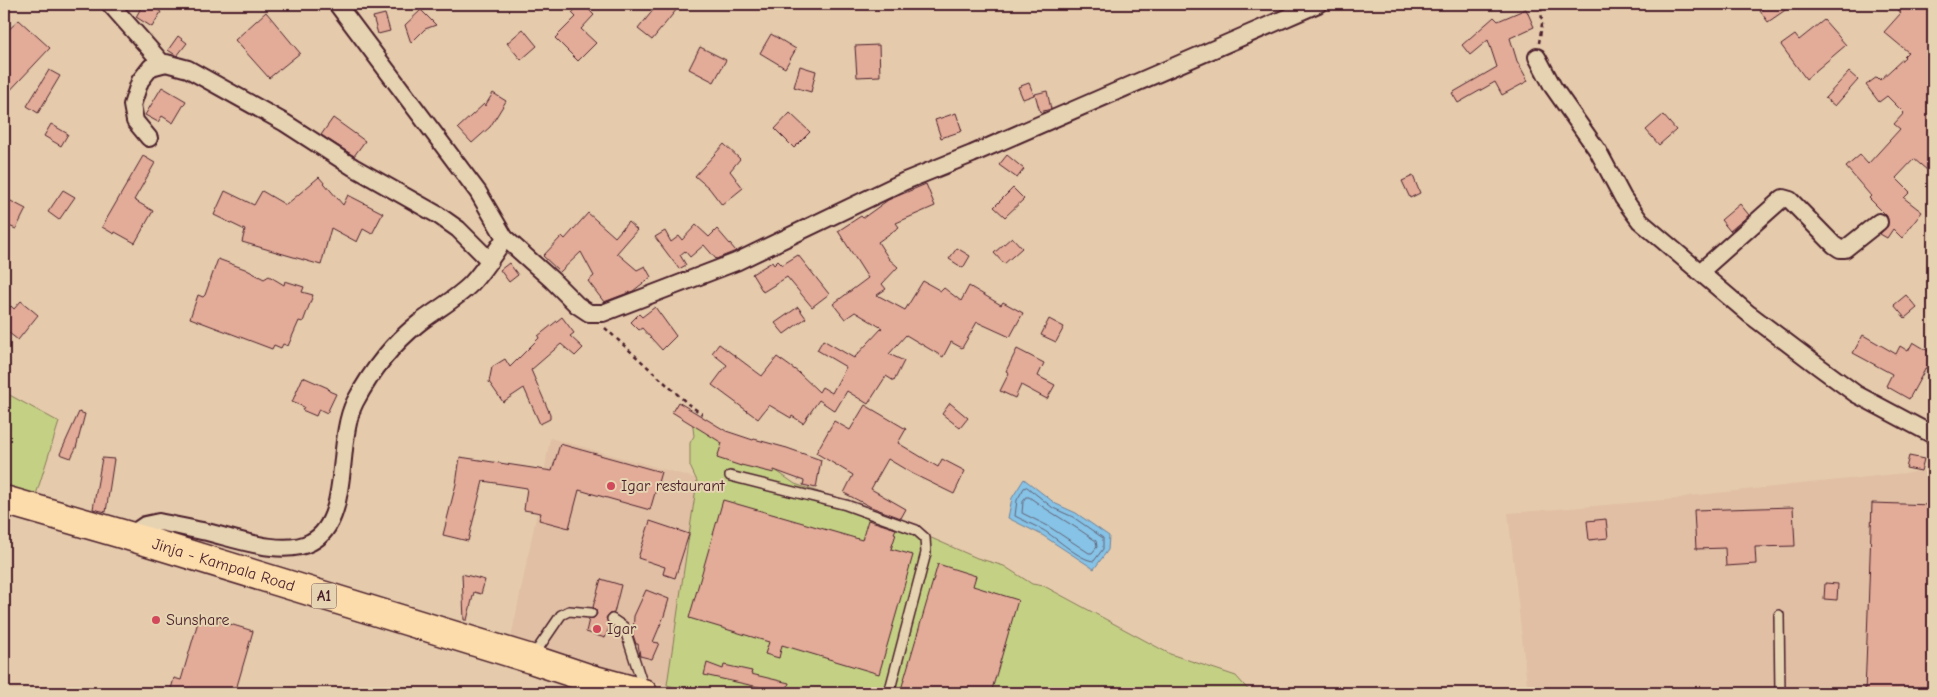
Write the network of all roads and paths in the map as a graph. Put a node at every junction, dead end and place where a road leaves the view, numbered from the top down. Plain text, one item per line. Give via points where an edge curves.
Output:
1 (110, 4) edge
2 (337, 4) edge
3 (1318, 4) edge
4 (1541, 4) edge
5 (1537, 57) joint
6 (163, 64) junction
7 (149, 138) dead end
8 (1879, 222) dead end
9 (505, 238) junction
10 (490, 260) junction
11 (1700, 272) junction
12 (589, 313) junction
13 (702, 414) dead end
14 (1933, 435) edge
15 (730, 476) dead end
16 (4, 500) edge
17 (129, 536) junction
18 (591, 613) dead end
19 (1779, 615) dead end
20 (612, 619) dead end
21 (531, 659) junction
22 (586, 686) edge
23 (645, 693) edge
24 (889, 693) edge
25 (1780, 693) edge

1 - 6 street
2 - 9 street via 478,192
3 - 12 street via 906,181 736,262 603,313
4 - 5 path via 1542,24
5 - 11 street via 1552,87 1598,151 1623,198 1640,221
6 - 7 street via 151,67 140,81 132,105 135,121
6 - 10 street via 188,69 285,123 353,167 438,215 458,229
8 - 11 street via 1845,249 1840,248 1790,200 1782,198
9 - 10 street
9 - 12 street
10 - 17 street via 469,286 392,348 362,387 346,430 339,493 331,523 324,534 293,548 266,546 159,522 145,525
11 - 14 street via 1749,314 1856,394
12 - 13 path
15 - 24 lane via 846,505 916,530 925,538 926,553
16 - 17 highway, Jinja - Kampala Road / A1
17 - 21 highway, Jinja - Kampala Road / A1
18 - 21 lane via 569,611 561,615
19 - 25 lane
20 - 23 lane via 624,627
21 - 22 highway, Jinja - Kampala Road / A1
22 - 23 highway, Jinja - Kampala Road / A1

